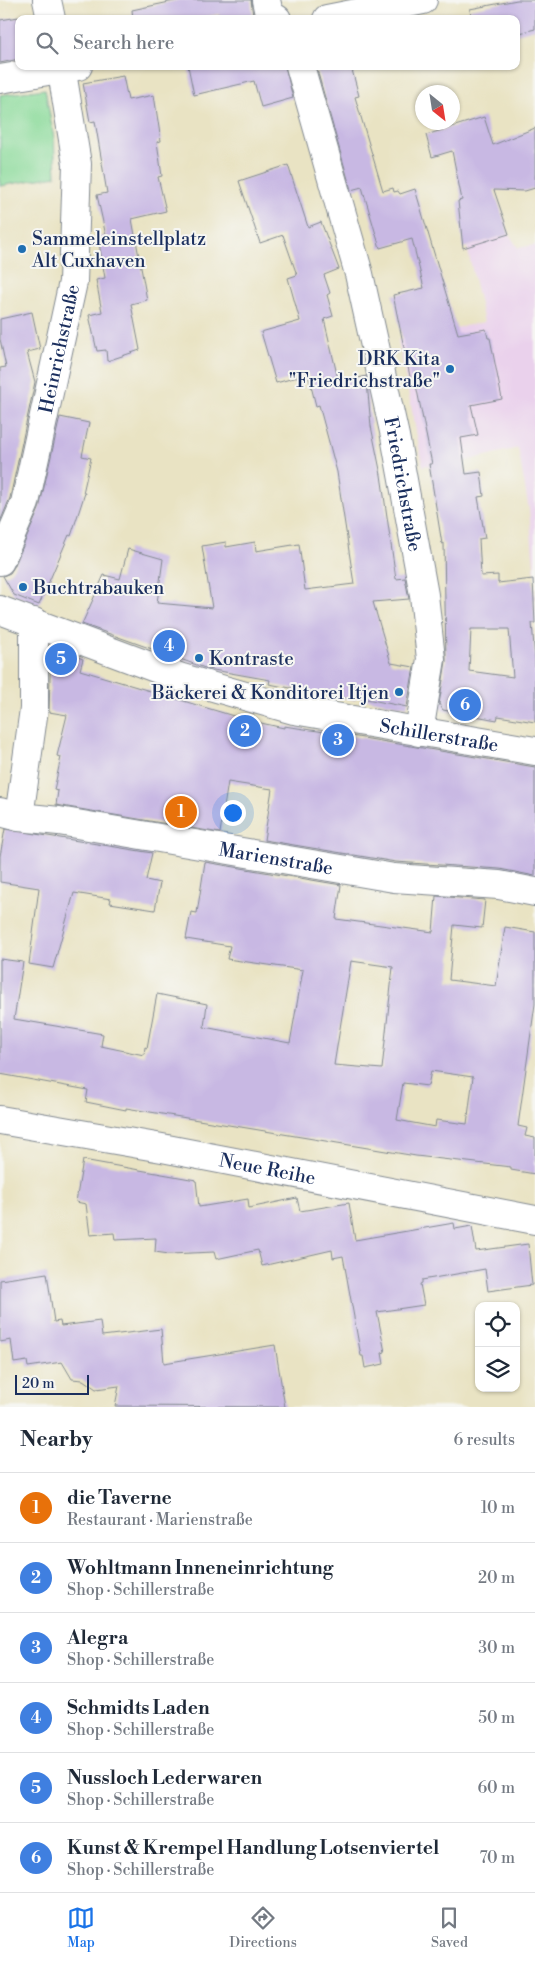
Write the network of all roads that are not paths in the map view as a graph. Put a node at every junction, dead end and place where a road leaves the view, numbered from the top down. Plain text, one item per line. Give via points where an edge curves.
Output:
1 (47, 0) edge
2 (266, 0) edge
3 (423, 0) edge
4 (50, 15) edge
5 (271, 15) edge
6 (347, 15) edge
7 (50, 70) edge
8 (67, 70) edge
9 (301, 70) edge
10 (0, 79) edge
11 (0, 561) edge
12 (0, 610) edge
13 (34, 622) junction
14 (419, 732) junction
15 (535, 751) edge
16 (9, 814) edge
17 (535, 892) edge
18 (0, 1120) edge
19 (535, 1220) edge

1 - 4 street
2 - 5 street
3 - 6 street
7 - 10 street
8 - 11 street, Heinrichstraße via 77,164 73,282 25,503
9 - 14 street, Friedrichstraße via 358,274 395,436 424,595 431,659
12 - 13 street, Schillerstraße
13 - 14 street, Schillerstraße via 182,678 294,710
13 - 16 street via 34,709
14 - 15 street, Schillerstraße
16 - 17 street, Marienstraße via 394,878
18 - 19 street, Neue Reihe

